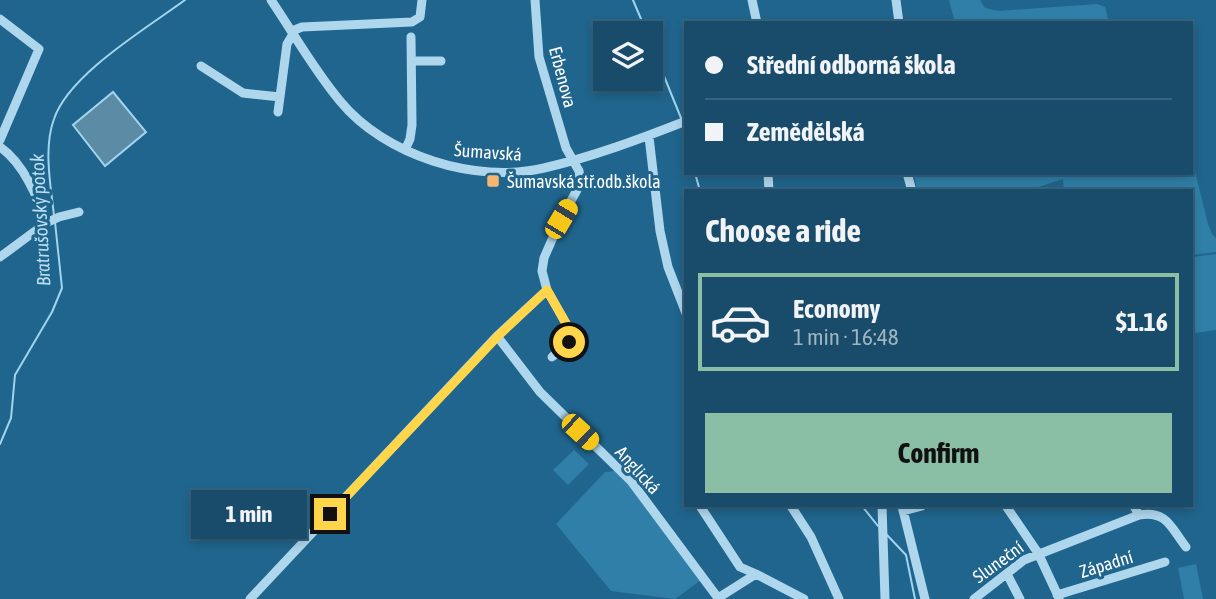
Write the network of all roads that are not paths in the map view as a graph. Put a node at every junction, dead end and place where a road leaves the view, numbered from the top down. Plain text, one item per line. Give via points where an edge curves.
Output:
1 (271, 0) edge
2 (422, 0) edge
3 (535, 0) edge
4 (752, 0) edge
5 (896, 0) edge
6 (0, 19) edge
7 (757, 21) edge
8 (900, 21) edge
9 (293, 32) junction
10 (411, 37) dead end
11 (412, 61) junction
12 (440, 61) dead end
13 (201, 66) dead end
14 (280, 97) junction
15 (278, 112) dead end
16 (683, 122) edge
17 (649, 136) junction
18 (0, 140) edge
19 (0, 148) edge
20 (405, 150) junction
21 (572, 160) junction
22 (79, 212) dead end
23 (52, 220) junction
24 (0, 257) edge
25 (547, 290) junction
26 (684, 308) edge
27 (498, 336) junction
28 (552, 357) dead end
29 (701, 507) edge
30 (792, 507) edge
31 (882, 507) edge
32 (1007, 507) edge
33 (1135, 507) edge
34 (903, 508) edge
35 (1139, 515) junction
36 (1186, 547) dead end
37 (1038, 553) junction
38 (1165, 562) dead end
39 (756, 574) junction
40 (1007, 574) junction
41 (1058, 597) edge
42 (250, 599) edge
43 (804, 599) edge
44 (839, 599) edge
45 (885, 599) edge
46 (925, 599) edge
47 (974, 599) edge
48 (1020, 599) edge

1 - 9 street, Šumavská
2 - 9 street via 422,12 412,22 302,27
3 - 21 street, Erbenova via 539,57
4 - 7 street
5 - 8 street
6 - 18 street via 39,49
9 - 14 street via 287,41
9 - 20 street, Šumavská via 340,102 377,135
10 - 11 street
11 - 12 street
11 - 20 street via 412,125
13 - 14 street via 240,92
14 - 15 street
16 - 17 street, Šumavská
17 - 21 street, Šumavská
17 - 26 street via 660,231
19 - 23 street
20 - 21 street, Šumavská via 445,165 480,170 530,170
21 - 25 street, Erbenova via 579,171 578,190 544,258
22 - 23 street
23 - 24 street
25 - 27 street
25 - 28 street via 568,327 569,342
27 - 39 street, Anglická via 540,392 631,481 718,598
27 - 42 street
29 - 39 street via 740,567
30 - 44 street
31 - 45 street
32 - 37 street
33 - 35 street
34 - 46 street
35 - 36 street via 1162,516
35 - 37 street, Sluneční
37 - 40 street, Sluneční
37 - 41 street
38 - 41 street, Západní
39 - 43 street
40 - 47 street, Sluneční
40 - 48 street

